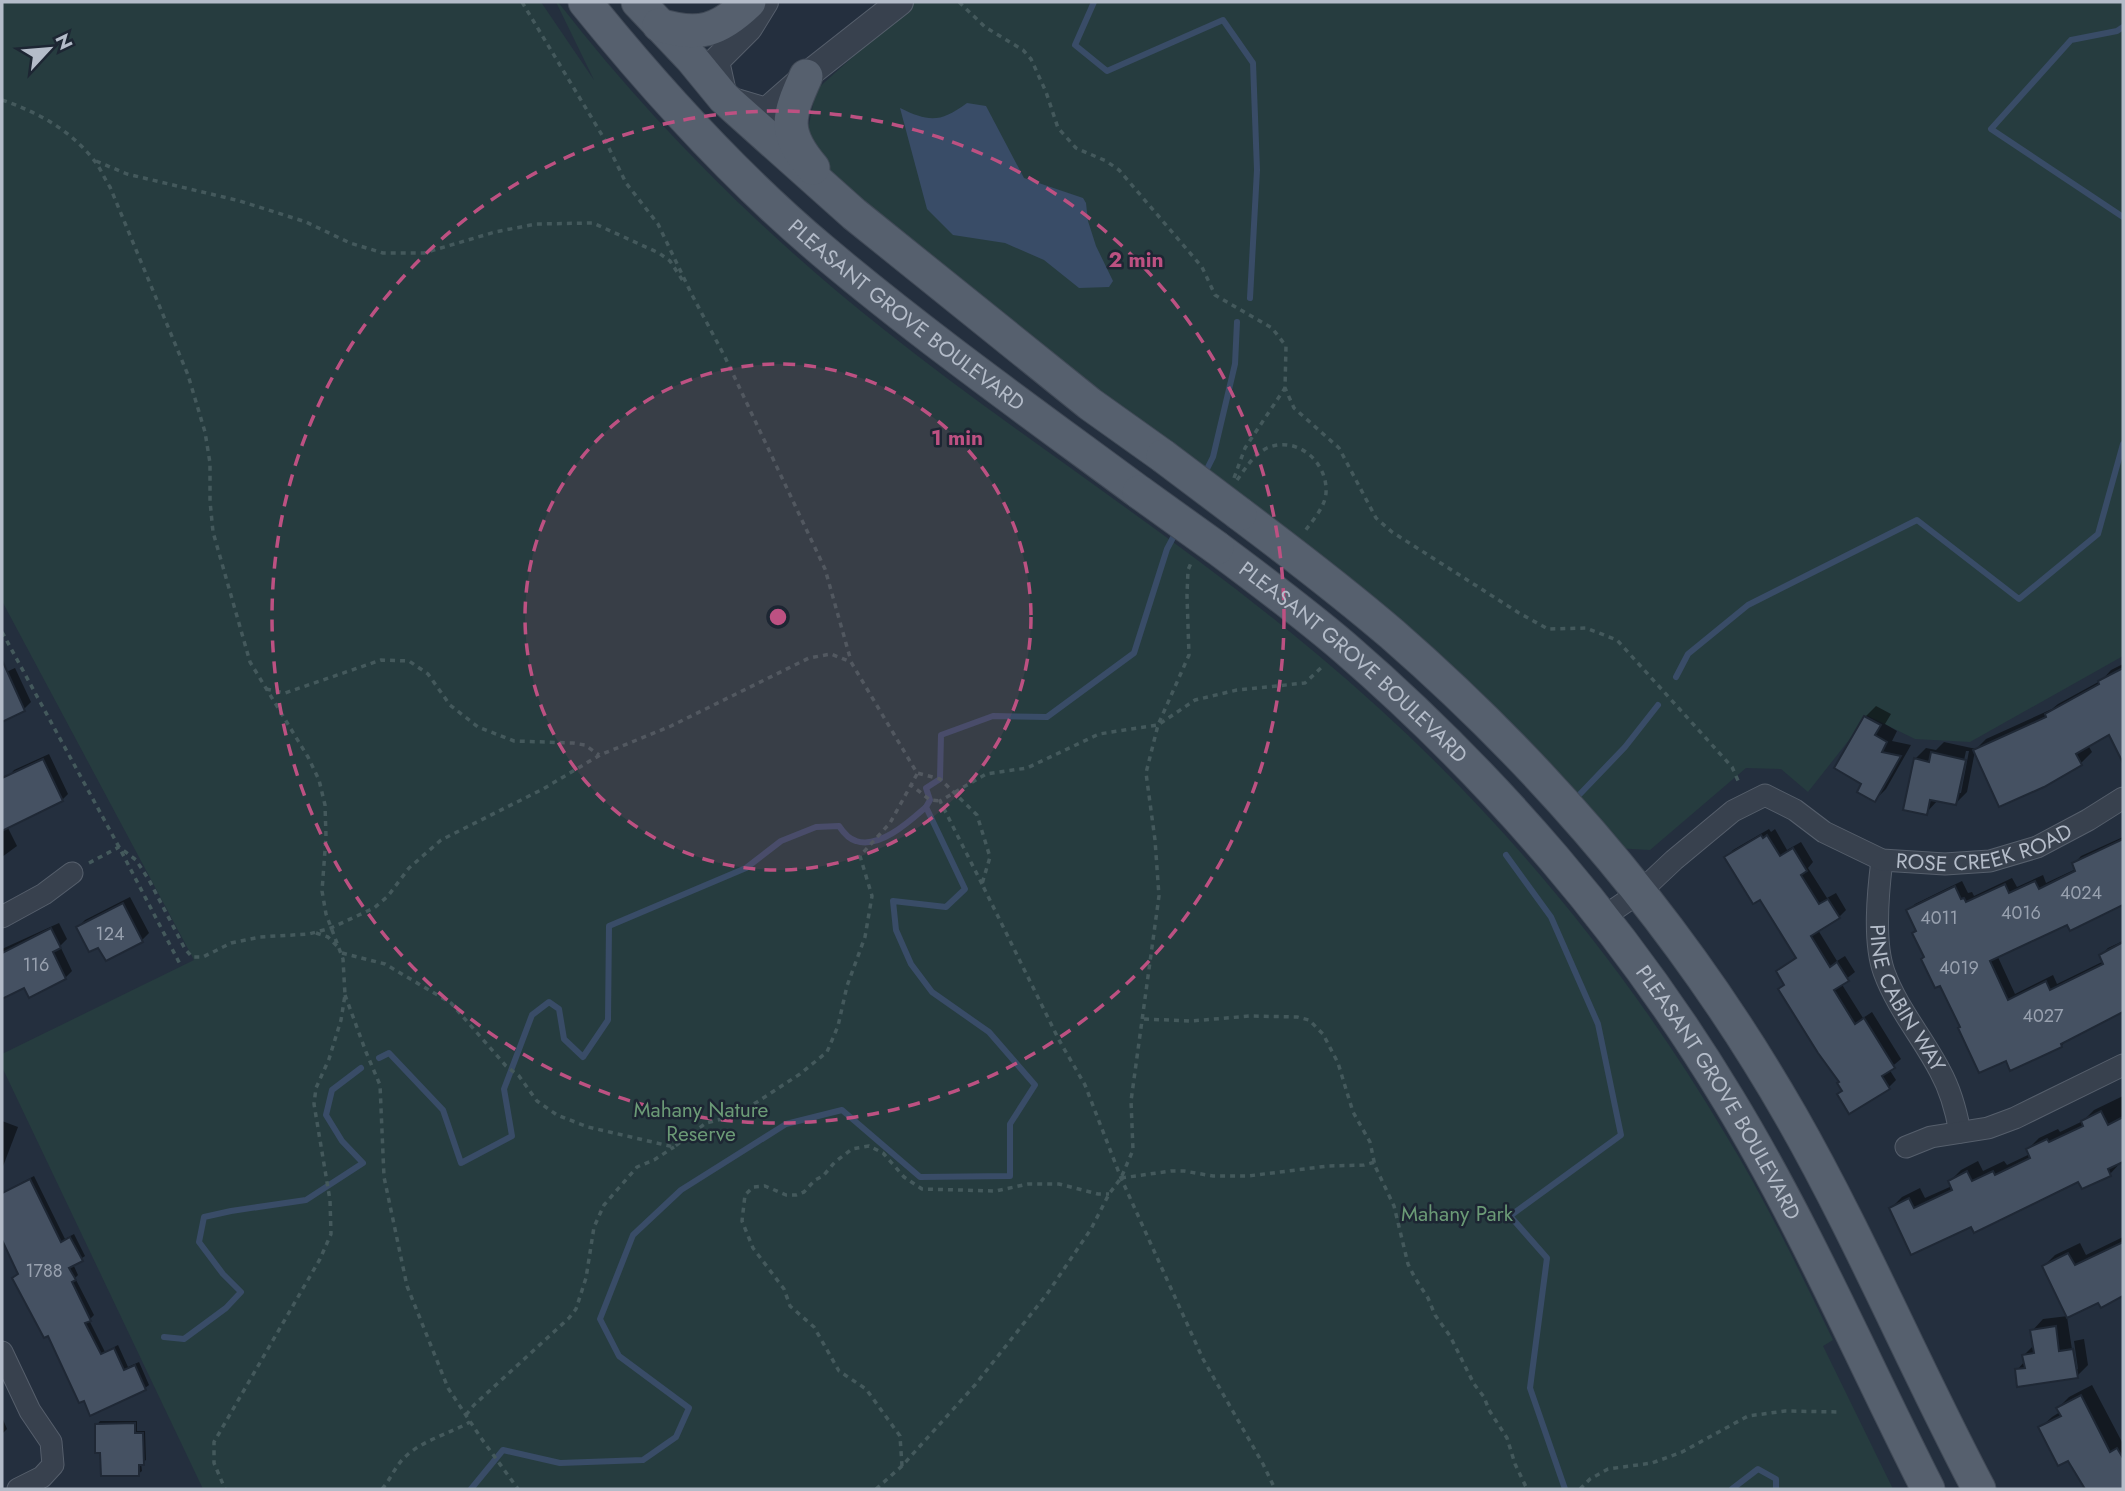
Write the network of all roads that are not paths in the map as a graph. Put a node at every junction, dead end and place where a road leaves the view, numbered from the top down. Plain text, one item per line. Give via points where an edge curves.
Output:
1 (585, 2) edge
2 (749, 2) edge
3 (765, 2) edge
4 (900, 2) edge
5 (649, 13) edge
6 (806, 76) junction
7 (724, 98) junction
8 (693, 128) junction
9 (854, 214) junction
10 (2123, 798) edge
11 (1882, 860) junction
12 (72, 873) road end
13 (1640, 892) junction
14 (2, 917) edge
15 (1602, 918) junction
16 (2123, 1065) edge
17 (1960, 1132) junction
18 (1906, 1147) dead end
19 (2, 1352) edge
20 (18, 1489) edge
21 (1928, 1489) edge
22 (1979, 1489) edge

1 - 8 main road, PLEASANT GROVE BOULEVARD
2 - 5 main road via 732,19 698,32 678,30
3 - 7 street via 749,28 716,61
4 - 6 street
5 - 7 main road, PLEASANT GROVE BOULEVARD
6 - 7 street via 766,111
6 - 9 main road via 792,106 792,131 800,152
7 - 8 street
7 - 9 main road, PLEASANT GROVE BOULEVARD
8 - 15 main road, PLEASANT GROVE BOULEVARD, bridge via 821,249 945,348 1139,492 1205,554 1344,647 1479,777
9 - 13 main road, PLEASANT GROVE BOULEVARD, bridge via 1090,404 1236,500 1290,552 1464,699
10 - 11 street, ROSE CREEK ROAD via 2037,847 1990,861
11 - 13 street, ROSE CREEK ROAD via 1824,832 1765,794 1733,811
11 - 17 street, PINE CABIN WAY via 1877,927 1883,971 1940,1070 1954,1101
12 - 14 street
13 - 15 street
13 - 22 main road, PLEASANT GROVE BOULEVARD via 1735,1025 1791,1116
15 - 21 main road, PLEASANT GROVE BOULEVARD via 1696,1048 1778,1186
16 - 17 street via 2015,1118
17 - 18 street
19 - 20 street via 30,1411 51,1442 53,1465

